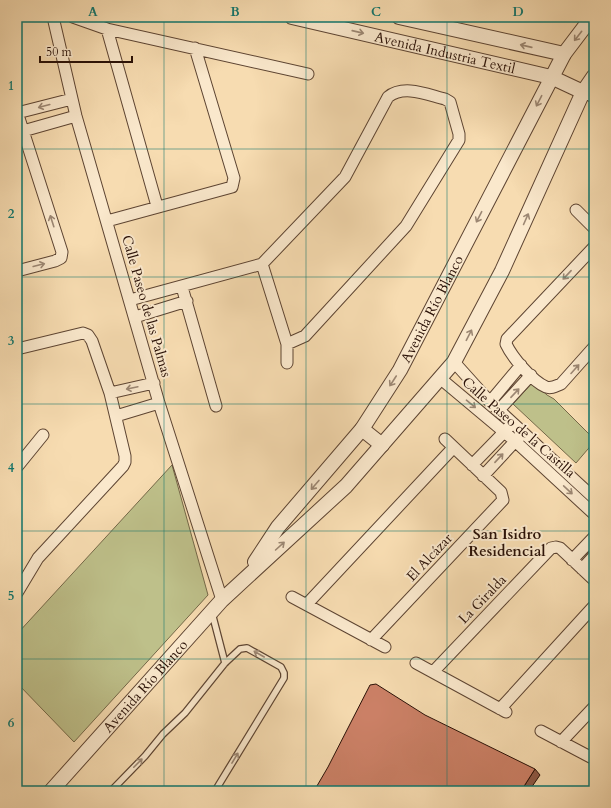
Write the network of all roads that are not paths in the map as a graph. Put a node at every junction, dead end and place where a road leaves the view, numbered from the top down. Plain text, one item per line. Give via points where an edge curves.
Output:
1 (53, 17) edge
2 (73, 17) edge
3 (292, 17) edge
4 (399, 17) edge
5 (592, 17) edge
6 (107, 29) junction
7 (195, 48) junction
8 (564, 54) junction
9 (308, 74) dead end
10 (594, 76) edge
11 (551, 78) junction
12 (588, 94) edge
13 (72, 99) junction
14 (17, 113) edge
15 (76, 116) junction
16 (23, 130) junction
17 (157, 206) junction
18 (576, 210) dead end
19 (107, 221) junction
20 (594, 228) edge
21 (594, 246) edge
22 (262, 264) junction
23 (17, 271) edge
24 (182, 287) junction
25 (130, 300) junction
26 (187, 301) junction
27 (135, 317) junction
28 (287, 344) junction
29 (594, 347) edge
30 (17, 349) edge
31 (454, 362) junction
32 (287, 363) dead end
33 (521, 365) junction
34 (531, 375) junction
35 (441, 379) junction
36 (154, 384) junction
37 (110, 393) junction
38 (490, 402) junction
39 (159, 403) junction
40 (216, 406) dead end
41 (499, 410) junction
42 (116, 416) junction
43 (513, 423) junction
44 (362, 430) junction
45 (504, 431) junction
46 (523, 432) junction
47 (43, 435) dead end
48 (445, 439) dead end
49 (516, 441) junction
50 (382, 445) junction
51 (454, 448) junction
52 (472, 465) junction
53 (17, 467) edge
54 (483, 476) junction
55 (594, 498) edge
56 (594, 514) edge
57 (594, 537) edge
58 (594, 556) edge
59 (572, 560) junction
60 (582, 569) junction
61 (594, 580) edge
62 (241, 582) junction
63 (17, 593) edge
64 (292, 596) dead end
65 (222, 600) junction
66 (307, 604) junction
67 (594, 606) edge
68 (212, 611) junction
69 (371, 640) junction
70 (384, 647) dead end
71 (225, 663) junction
72 (416, 663) dead end
73 (433, 672) junction
74 (594, 707) edge
75 (540, 731) dead end
76 (561, 742) junction
77 (594, 759) edge
78 (51, 791) edge
79 (111, 791) edge
80 (215, 791) edge

1 - 13 street, Calle Paseo de las Palmas
2 - 6 street
3 -> 11 street, Avenida Industria Textil
8 -> 4 street, Avenida Industria Textil
5 -> 8 street, Avenida Río Blanco
6 - 7 street
6 - 17 street
7 - 9 street
7 - 17 street via 234,178 232,187
8 - 11 street, Avenida Río Blanco
10 - 12 street, Avenida Río Blanco
11 - 12 street, Avenida Industria Textil
11 -> 44 street, Avenida Río Blanco via 400,370
31 -> 12 street, Avenida Río Blanco via 502,271
13 -> 14 street
13 - 15 street, Calle Paseo de las Palmas
14 - 16 street
15 - 16 street
15 - 19 street, Calle Paseo de las Palmas
23 -> 16 street via 55,261 61,258 62,252
17 - 19 street
18 - 20 street
19 - 25 street, Calle Paseo de las Palmas
21 -> 33 street via 507,339 508,350
22 - 24 street
22 - 28 street
22 - 28 street via 345,177 388,97 403,90 450,102 459,140 406,226 305,336
24 - 25 street
24 - 26 street
25 - 27 street, Calle Paseo de las Palmas
26 - 27 street
26 - 40 street
27 - 36 street, Calle Paseo de las Palmas
28 - 32 street
34 -> 29 street via 546,387 554,388 561,384
30 - 37 street via 83,333 88,335
31 - 35 street, Avenida Río Blanco
31 - 38 street, Calle Paseo de la Castilla
33 - 34 street
33 - 38 street
41 -> 34 street
35 -> 45 street, Calle Paseo de la Castilla
35 - 50 street, Avenida Río Blanco
36 -> 37 street
36 - 39 street, Calle Paseo de las Palmas
37 - 42 street
38 - 41 street, Calle Paseo de la Castilla
39 - 42 street
39 - 65 street, Calle Paseo de las Palmas
41 - 43 street, Calle Paseo de la Castilla
42 - 63 street via 126,456 125,462 38,558
43 - 45 street
43 - 46 street, Calle Paseo de la Castilla
44 - 50 street
44 -> 62 street, Avenida Río Blanco via 278,527
45 - 49 street, Calle Paseo de la Castilla
45 - 52 street
46 - 49 street
46 - 55 street, Calle Paseo de la Castilla
47 - 53 street
48 - 51 street, El Alcázar
54 -> 49 street
49 -> 56 street, Calle Paseo de la Castilla
62 -> 50 street, Avenida Río Blanco via 346,486
51 - 52 street, El Alcázar
51 - 66 street
52 - 54 street, El Alcázar
54 - 69 street, El Alcázar via 501,492 503,500
57 - 59 street
58 - 60 street
59 - 60 street, La Giralda
59 - 73 street, La Giralda via 560,548 551,548
60 - 61 street, La Giralda
62 - 65 street, Avenida Río Blanco
64 - 66 street
65 - 68 street, Avenida Río Blanco
66 - 69 street
67 - 73 street via 503,711
68 - 71 lane
68 - 78 street, Avenida Río Blanco
69 - 70 street
79 -> 71 lane via 145,756 162,734 185,713
80 -> 71 lane via 284,678 281,667 248,648 240,648
72 - 73 street
74 - 76 street
75 - 76 street
76 - 77 street

